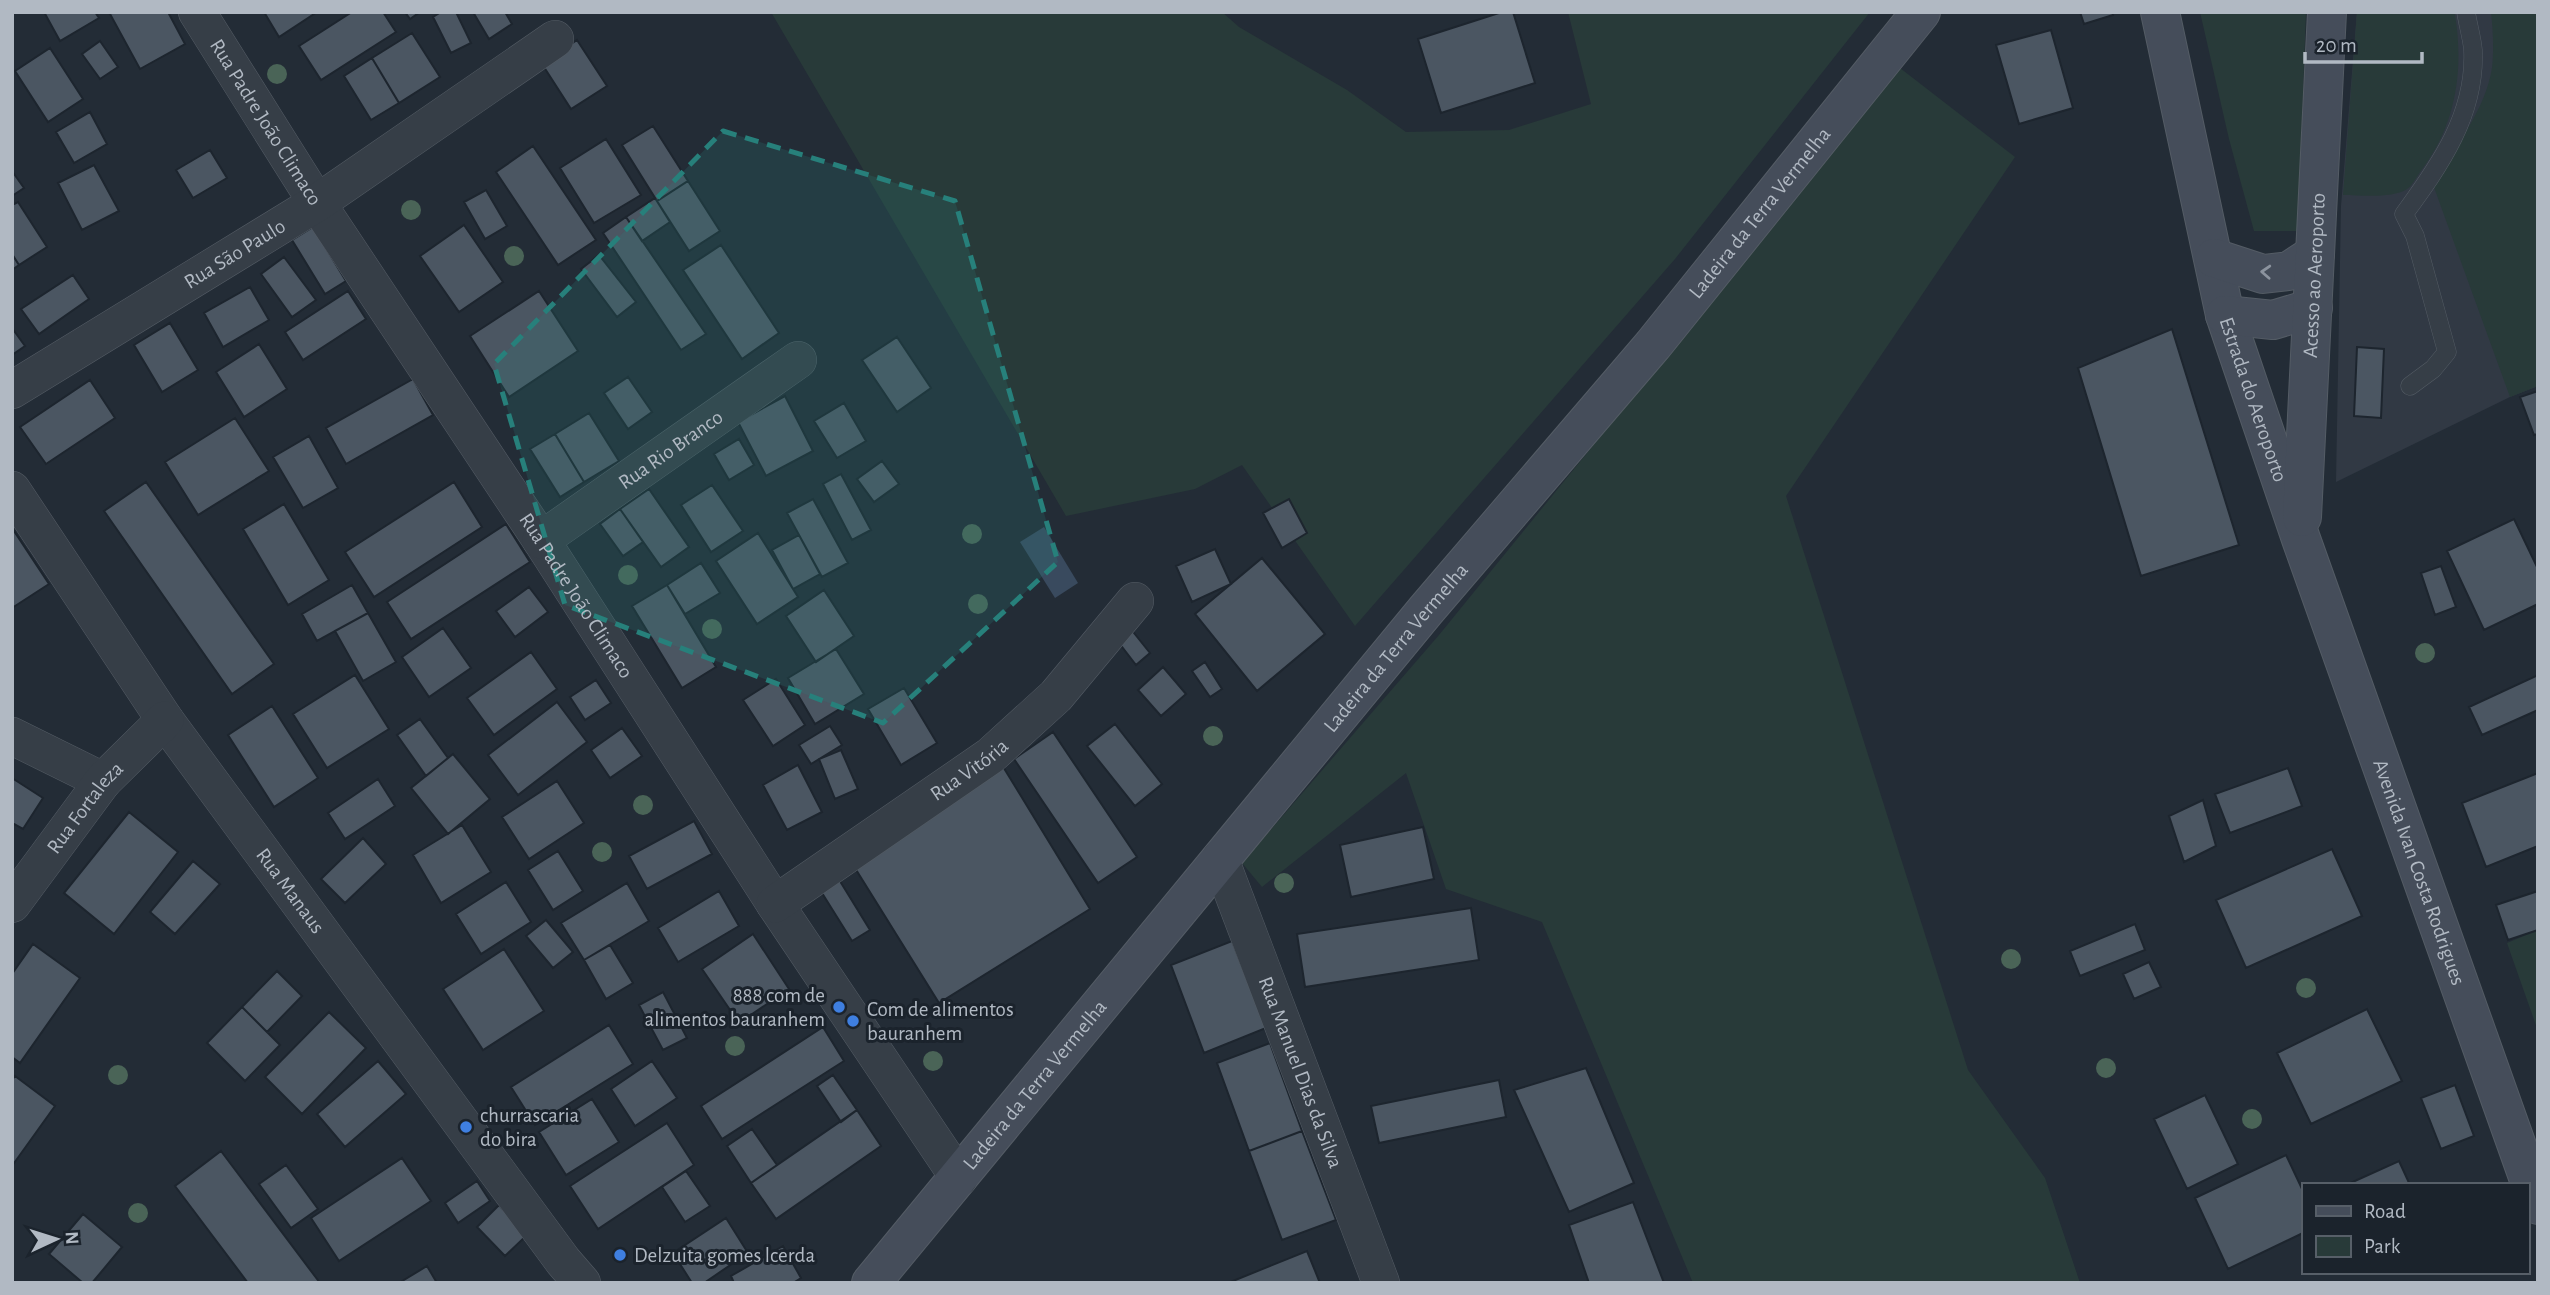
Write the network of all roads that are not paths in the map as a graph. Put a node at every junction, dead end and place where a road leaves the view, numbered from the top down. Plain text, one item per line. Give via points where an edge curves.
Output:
1 (197, 12) edge
2 (1921, 12) edge
3 (2160, 12) edge
4 (2326, 12) edge
5 (2466, 12) edge
6 (555, 39) dead end
7 (317, 203) junction
8 (2315, 254) junction
9 (2214, 258) junction
10 (2313, 308) junction
11 (2225, 315) junction
12 (798, 360) dead end
13 (2410, 386) dead end
14 (12, 390) edge
15 (12, 490) edge
16 (2301, 539) junction
17 (541, 540) junction
18 (1135, 601) dead end
19 (165, 720) junction
20 (12, 736) edge
21 (103, 781) junction
22 (1220, 859) junction
23 (12, 904) edge
24 (775, 904) junction
25 (959, 1178) junction
26 (2538, 1205) edge
27 (582, 1283) edge
28 (872, 1283) edge
29 (1381, 1283) edge

1 - 7 street, Rua Padre João Climaco
2 - 22 main road, Ladeira da Terra Vermelha via 1653,345
3 - 9 main road
4 - 8 main road, Acesso ao Aeroporto
5 - 13 lane via 2473,50 2471,87 2462,122 2404,214 2415,236 2447,352
6 - 7 street, Rua São Paulo
7 - 14 street, Rua São Paulo
7 - 17 street, Rua Padre João Climaco
8 -> 9 main road via 2289,271 2263,274
8 - 10 main road, Acesso ao Aeroporto
9 - 11 main road, Estrada do Aeroporto
10 - 11 main road via 2273,320
10 - 16 main road, Acesso ao Aeroporto
11 - 16 main road, Estrada do Aeroporto
12 - 17 street, Rua Rio Branco
15 - 19 street, Rua Manaus
16 - 26 main road, Avenida Ivan Costa Rodrigues
17 - 24 street, Rua Padre João Climaco
18 - 24 street, Rua Vitória via 1056,696 990,756
19 - 21 street, Rua Fortaleza
19 - 27 street, Rua Manaus
20 - 21 street
21 - 23 street, Rua Fortaleza
22 - 25 main road, Ladeira da Terra Vermelha
22 - 29 street, Rua Manuel Dias da Silva
24 - 25 street, Rua Padre João Climaco
25 - 28 main road, Ladeira da Terra Vermelha

